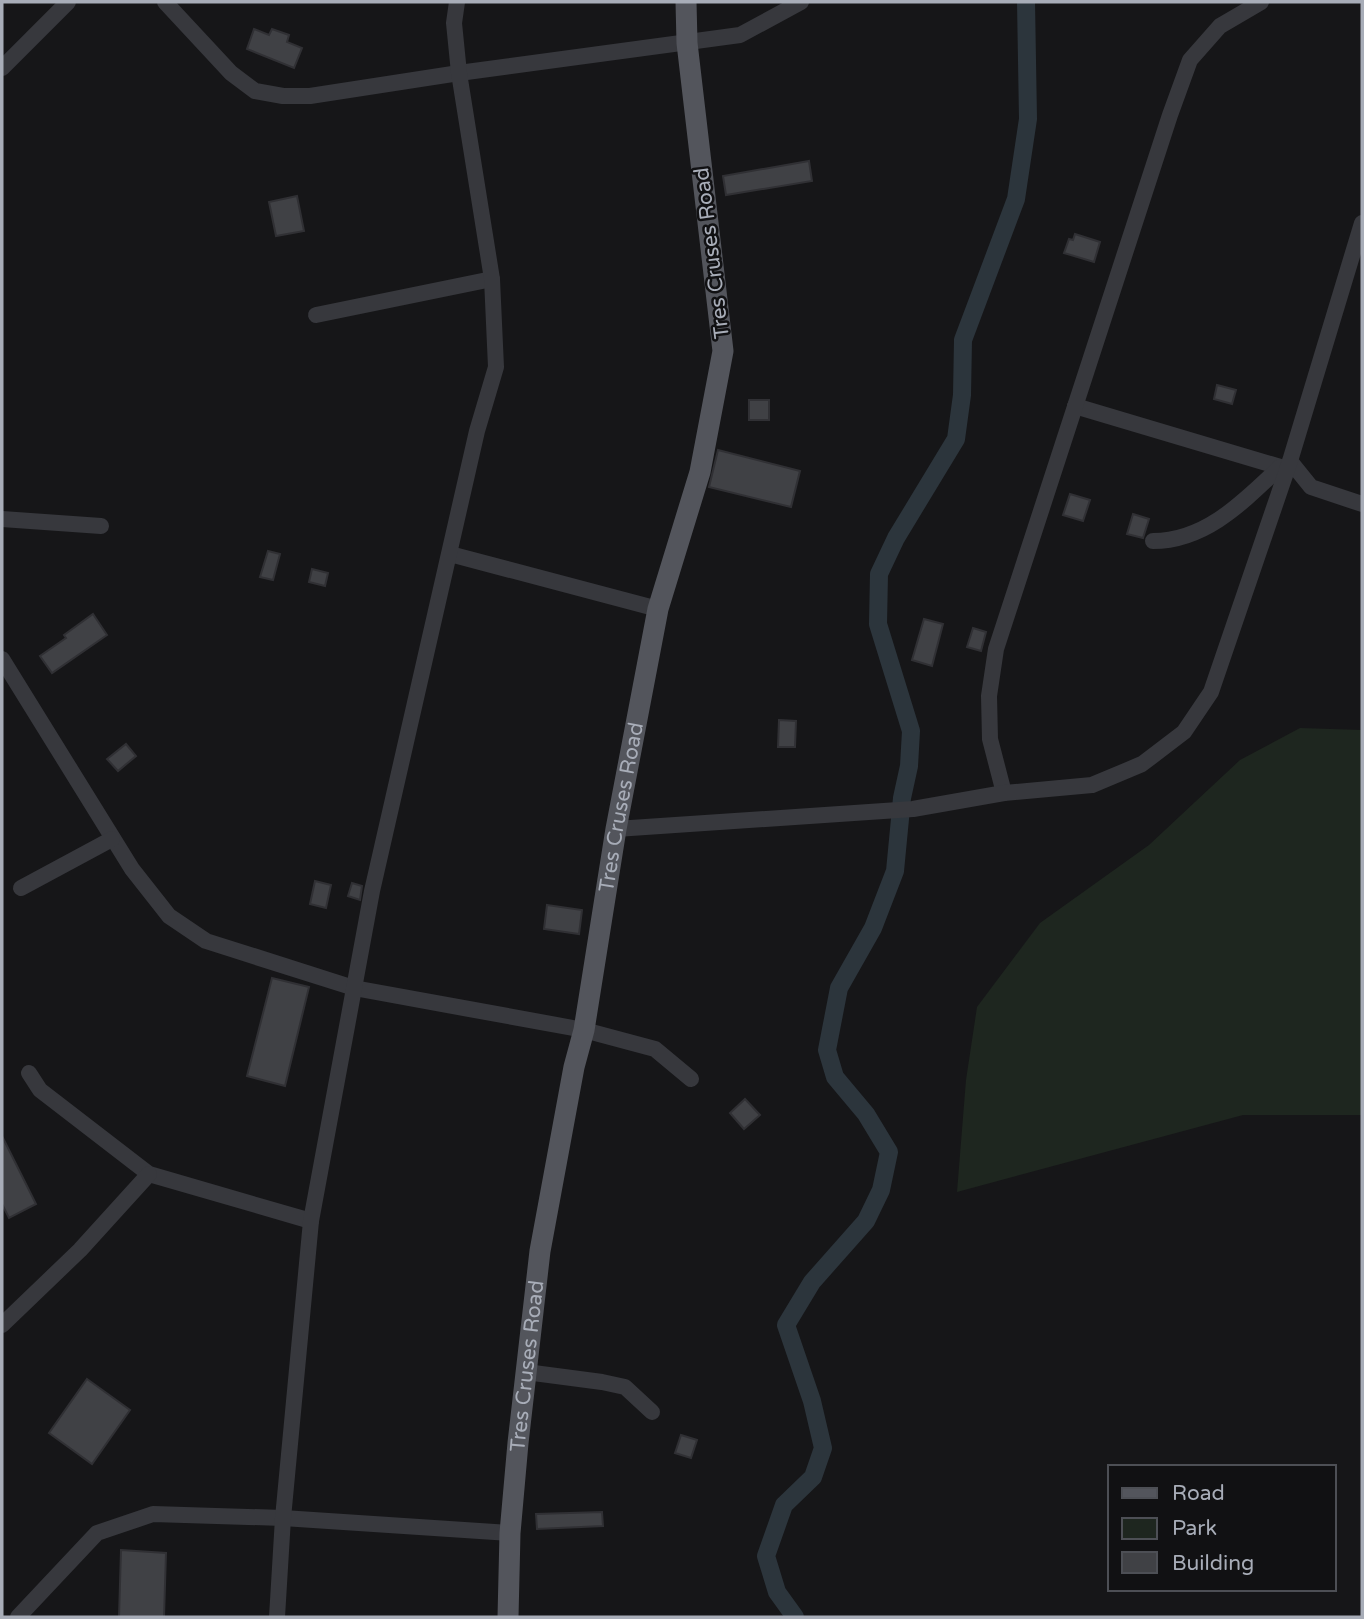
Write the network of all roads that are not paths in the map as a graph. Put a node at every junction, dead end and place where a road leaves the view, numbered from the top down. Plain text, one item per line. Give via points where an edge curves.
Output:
1 (68, 2) edge
2 (166, 2) edge
3 (457, 2) edge
4 (686, 2) edge
5 (801, 2) edge
6 (1261, 2) edge
7 (687, 43) junction
8 (2, 68) edge
9 (459, 73) junction
10 (1362, 223) edge
11 (492, 279) junction
12 (316, 315) dead end
13 (1075, 406) junction
14 (1286, 466) junction
15 (1362, 504) edge
16 (2, 519) edge
17 (101, 526) dead end
18 (1153, 541) dead end
19 (450, 554) junction
20 (658, 609) junction
21 (2, 659) edge
22 (1004, 793) junction
23 (617, 829) junction
24 (112, 839) junction
25 (22, 888) dead end
26 (354, 988) junction
27 (584, 1030) junction
28 (29, 1073) dead end
29 (691, 1079) dead end
30 (149, 1174) junction
31 (311, 1221) junction
32 (2, 1325) edge
33 (526, 1372) junction
34 (652, 1412) dead end
35 (283, 1518) junction
36 (510, 1533) junction
37 (34, 1600) junction
38 (18, 1617) edge
39 (34, 1617) edge
40 (276, 1617) edge
41 (508, 1617) edge

1 - 8 street
2 - 9 street via 231,73 255,91 310,96
3 - 9 street via 454,23
4 - 7 main road, Tres Cruses Road
5 - 7 street via 740,35
6 - 13 street via 1220,26 1190,60
7 - 9 street
7 - 20 main road, Tres Cruses Road via 723,351 699,472
9 - 11 street
10 - 14 street
11 - 12 street
11 - 19 street via 496,367
13 - 14 street
13 - 22 street via 996,649 989,696 990,739
14 - 15 street via 1311,487
14 - 18 street via 1195,533
14 - 22 street via 1212,692 1184,732 1142,764 1092,785
16 - 17 street
19 - 20 street
19 - 26 street
20 - 23 main road, Tres Cruses Road
21 - 24 street
22 - 23 street via 913,809
23 - 27 main road, Tres Cruses Road
24 - 25 street
24 - 26 street via 169,916 206,941
26 - 27 street
26 - 31 street
27 - 29 street via 655,1049
27 - 33 main road, Tres Cruses Road via 540,1251
28 - 30 street via 40,1090
30 - 31 street
30 - 32 street via 80,1250
31 - 35 street
33 - 34 street via 625,1387
33 - 36 main road, Tres Cruses Road
35 - 36 street
35 - 37 street via 153,1514 97,1533
35 - 40 street
36 - 41 main road, Tres Cruses Road
37 - 38 street
37 - 39 street

